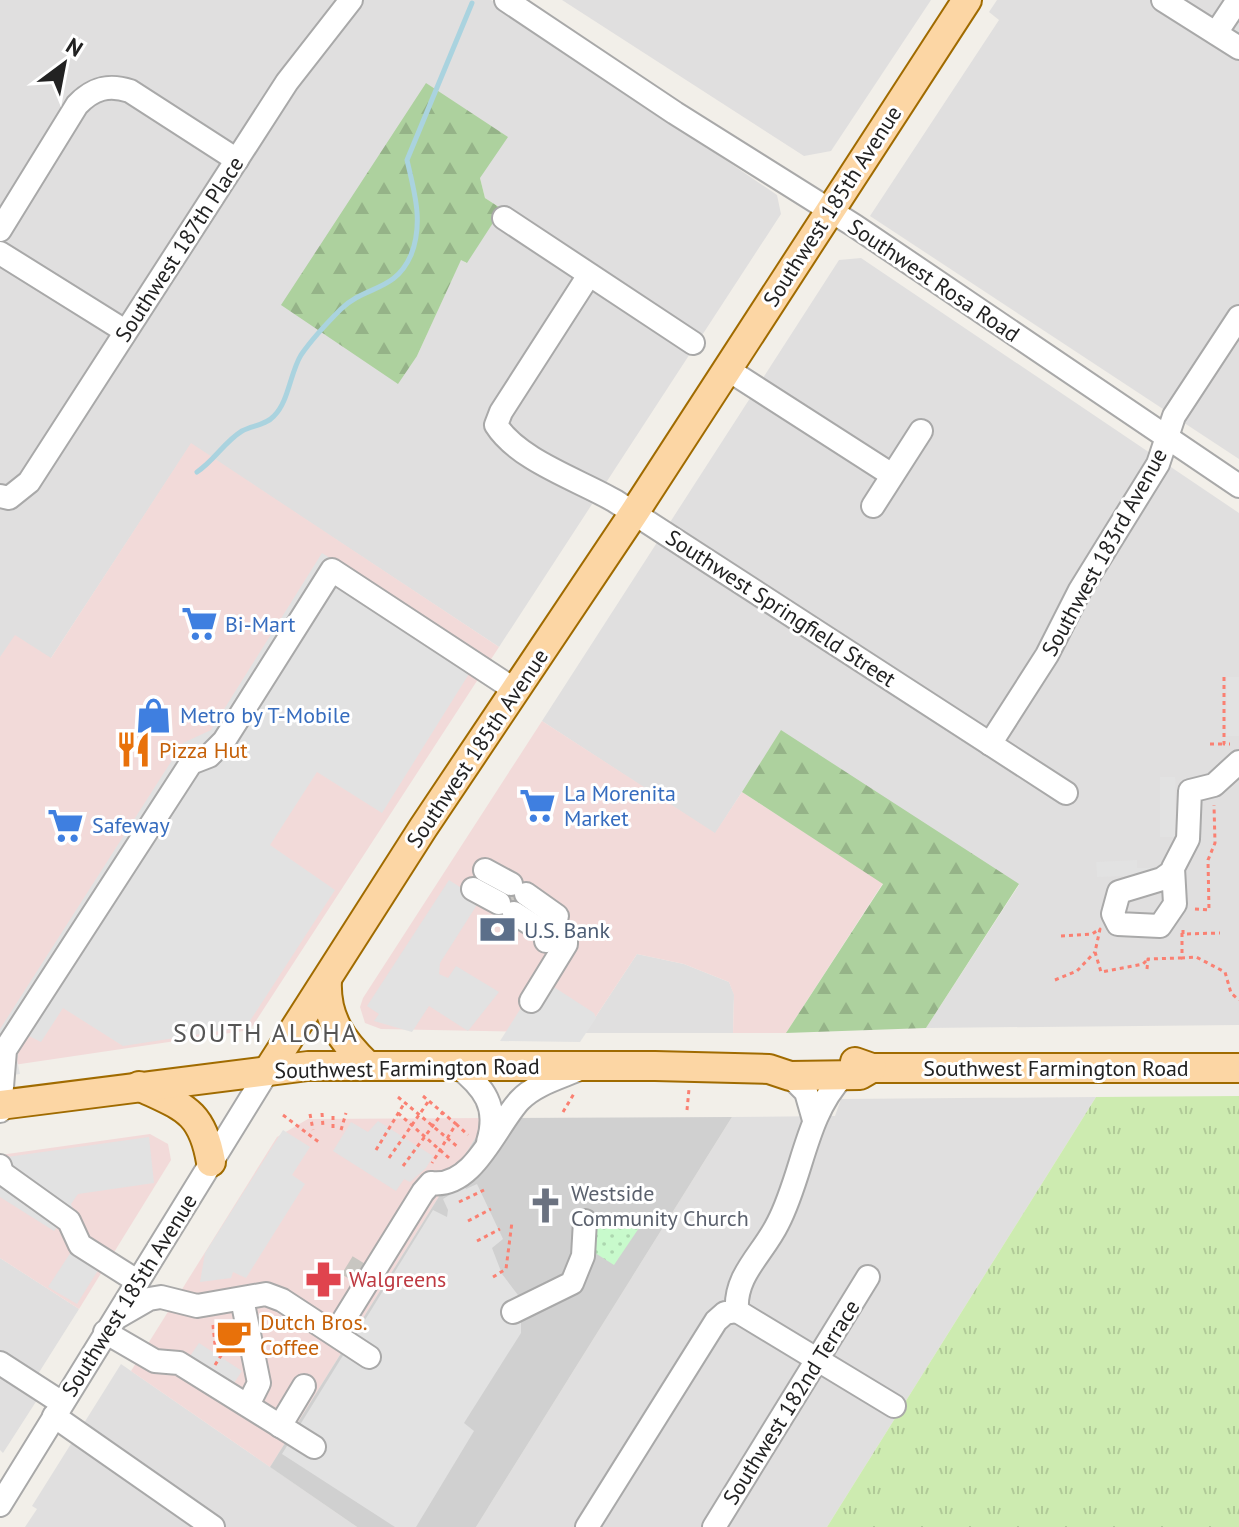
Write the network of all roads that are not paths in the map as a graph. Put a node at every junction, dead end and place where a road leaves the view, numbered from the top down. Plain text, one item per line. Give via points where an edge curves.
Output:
1 (351, 0) edge
2 (506, 0) edge
3 (967, 0) edge
4 (1163, 0) edge
5 (1238, 0) edge
6 (1216, 33) junction
7 (1239, 48) edge
8 (237, 160) junction
9 (828, 209) junction
10 (504, 218) dead end
11 (0, 230) edge
12 (0, 253) edge
13 (589, 275) junction
14 (1239, 317) edge
15 (125, 331) junction
16 (693, 343) dead end
17 (727, 369) junction
18 (921, 431) dead end
19 (1167, 438) junction
20 (892, 475) junction
21 (1239, 486) edge
22 (5, 497) edge
23 (873, 506) dead end
24 (634, 513) junction
25 (515, 690) junction
26 (990, 744) junction
27 (1239, 762) edge
28 (1066, 793) dead end
29 (1173, 871) junction
30 (479, 879) dead end
31 (327, 980) junction
32 (531, 1001) dead end
33 (368, 1066) junction
34 (457, 1066) junction
35 (872, 1068) junction
36 (1239, 1068) edge
37 (269, 1069) junction
38 (779, 1073) junction
39 (583, 1076) junction
40 (843, 1076) junction
41 (138, 1086) junction
42 (0, 1105) edge
43 (0, 1111) edge
44 (814, 1120) junction
45 (487, 1144) junction
46 (211, 1162) junction
47 (0, 1166) edge
48 (585, 1221) dead end
49 (401, 1224) junction
50 (868, 1277) dead end
51 (137, 1281) junction
52 (242, 1299) junction
53 (737, 1311) junction
54 (513, 1312) dead end
55 (108, 1327) junction
56 (329, 1330) junction
57 (369, 1357) dead end
58 (817, 1359) junction
59 (0, 1363) edge
60 (304, 1386) dead end
61 (248, 1405) junction
62 (894, 1406) dead end
63 (58, 1410) junction
64 (280, 1426) junction
65 (314, 1447) dead end
66 (0, 1505) edge
67 (213, 1527) edge
68 (587, 1527) edge
69 (714, 1527) edge

1 - 8 street, Southwest 187th Place via 287,82
2 - 9 street, Southwest Rosa Road
3 - 9 main road, Southwest 185th Avenue
4 - 6 street
5 - 6 street
6 - 7 street
8 - 11 street via 130,91 102,88 77,105
8 - 15 street, Southwest 187th Place
9 - 17 main road, Southwest 185th Avenue
9 - 19 street, Southwest Rosa Road
10 - 13 street
12 - 15 street
13 - 16 street
13 - 24 street, Southwest Springfield Street via 496,425 504,437 550,468
14 - 19 street, Southwest 183rd Avenue via 1174,416
15 - 22 street, Southwest 187th Place via 29,482
17 - 20 street
17 - 24 main road, Southwest 185th Avenue
18 - 20 street
19 - 21 street, Southwest Rosa Road
19 - 26 street, Southwest 183rd Avenue via 1158,464
20 - 23 street
24 - 25 main road, Southwest 185th Avenue
24 - 26 street, Southwest Springfield Street
25 - 31 main road, Southwest 185th Avenue
25 - 42 street via 332,570 224,741 209,756 191,763 5,1050
26 - 28 street, Southwest Springfield Street
27 - 29 street via 1214,785 1190,791 1188,839
29 - 29 street via 1178,925 1123,926 1114,919 1119,892
30 - 32 street via 512,899 545,933 546,941 558,935 566,944
31 - 33 main road via 331,1019
31 - 37 main road, Southwest 185th Avenue
33 - 34 main road, Southwest Farmington Road
33 - 37 main road, Southwest Farmington Road
34 - 39 main road, Southwest Farmington Road
34 - 45 street via 487,1094 493,1115
35 - 36 main road, Southwest Farmington Road
35 - 38 main road, Southwest Farmington Road via 858,1062 783,1061
35 - 40 main road, Southwest Farmington Road
37 - 41 main road, Southwest Farmington Road
37 - 46 street, Southwest 185th Avenue
38 - 39 main road, Southwest Farmington Road
38 - 40 main road, Southwest Farmington Road
38 - 44 street via 806,1092
39 - 45 street via 526,1095
40 - 44 street
41 - 42 main road, Southwest Farmington Road
41 - 46 main road via 197,1118
42 - 43 street
44 - 53 street via 778,1224 735,1291
45 - 49 street via 450,1182 431,1183
46 - 51 street, Southwest 185th Avenue
47 - 51 street via 2,1173 69,1221 80,1245
48 - 54 street via 583,1256 572,1283
49 - 56 street
49 - 56 street via 375,1243
50 - 58 street, Southwest 182nd Terrace
51 - 55 street, Southwest 185th Avenue
52 - 55 street via 197,1306 172,1298 149,1299
52 - 56 street via 274,1297
52 - 61 street via 259,1383
53 - 58 street
53 - 68 street via 716,1321
55 - 61 street via 144,1356 179,1363
55 - 63 street, Southwest 185th Avenue
56 - 57 street
58 - 62 street
58 - 69 street, Southwest 182nd Terrace
59 - 63 street
60 - 64 street
61 - 64 street
63 - 66 street, Southwest 185th Avenue
63 - 67 street
64 - 65 street

